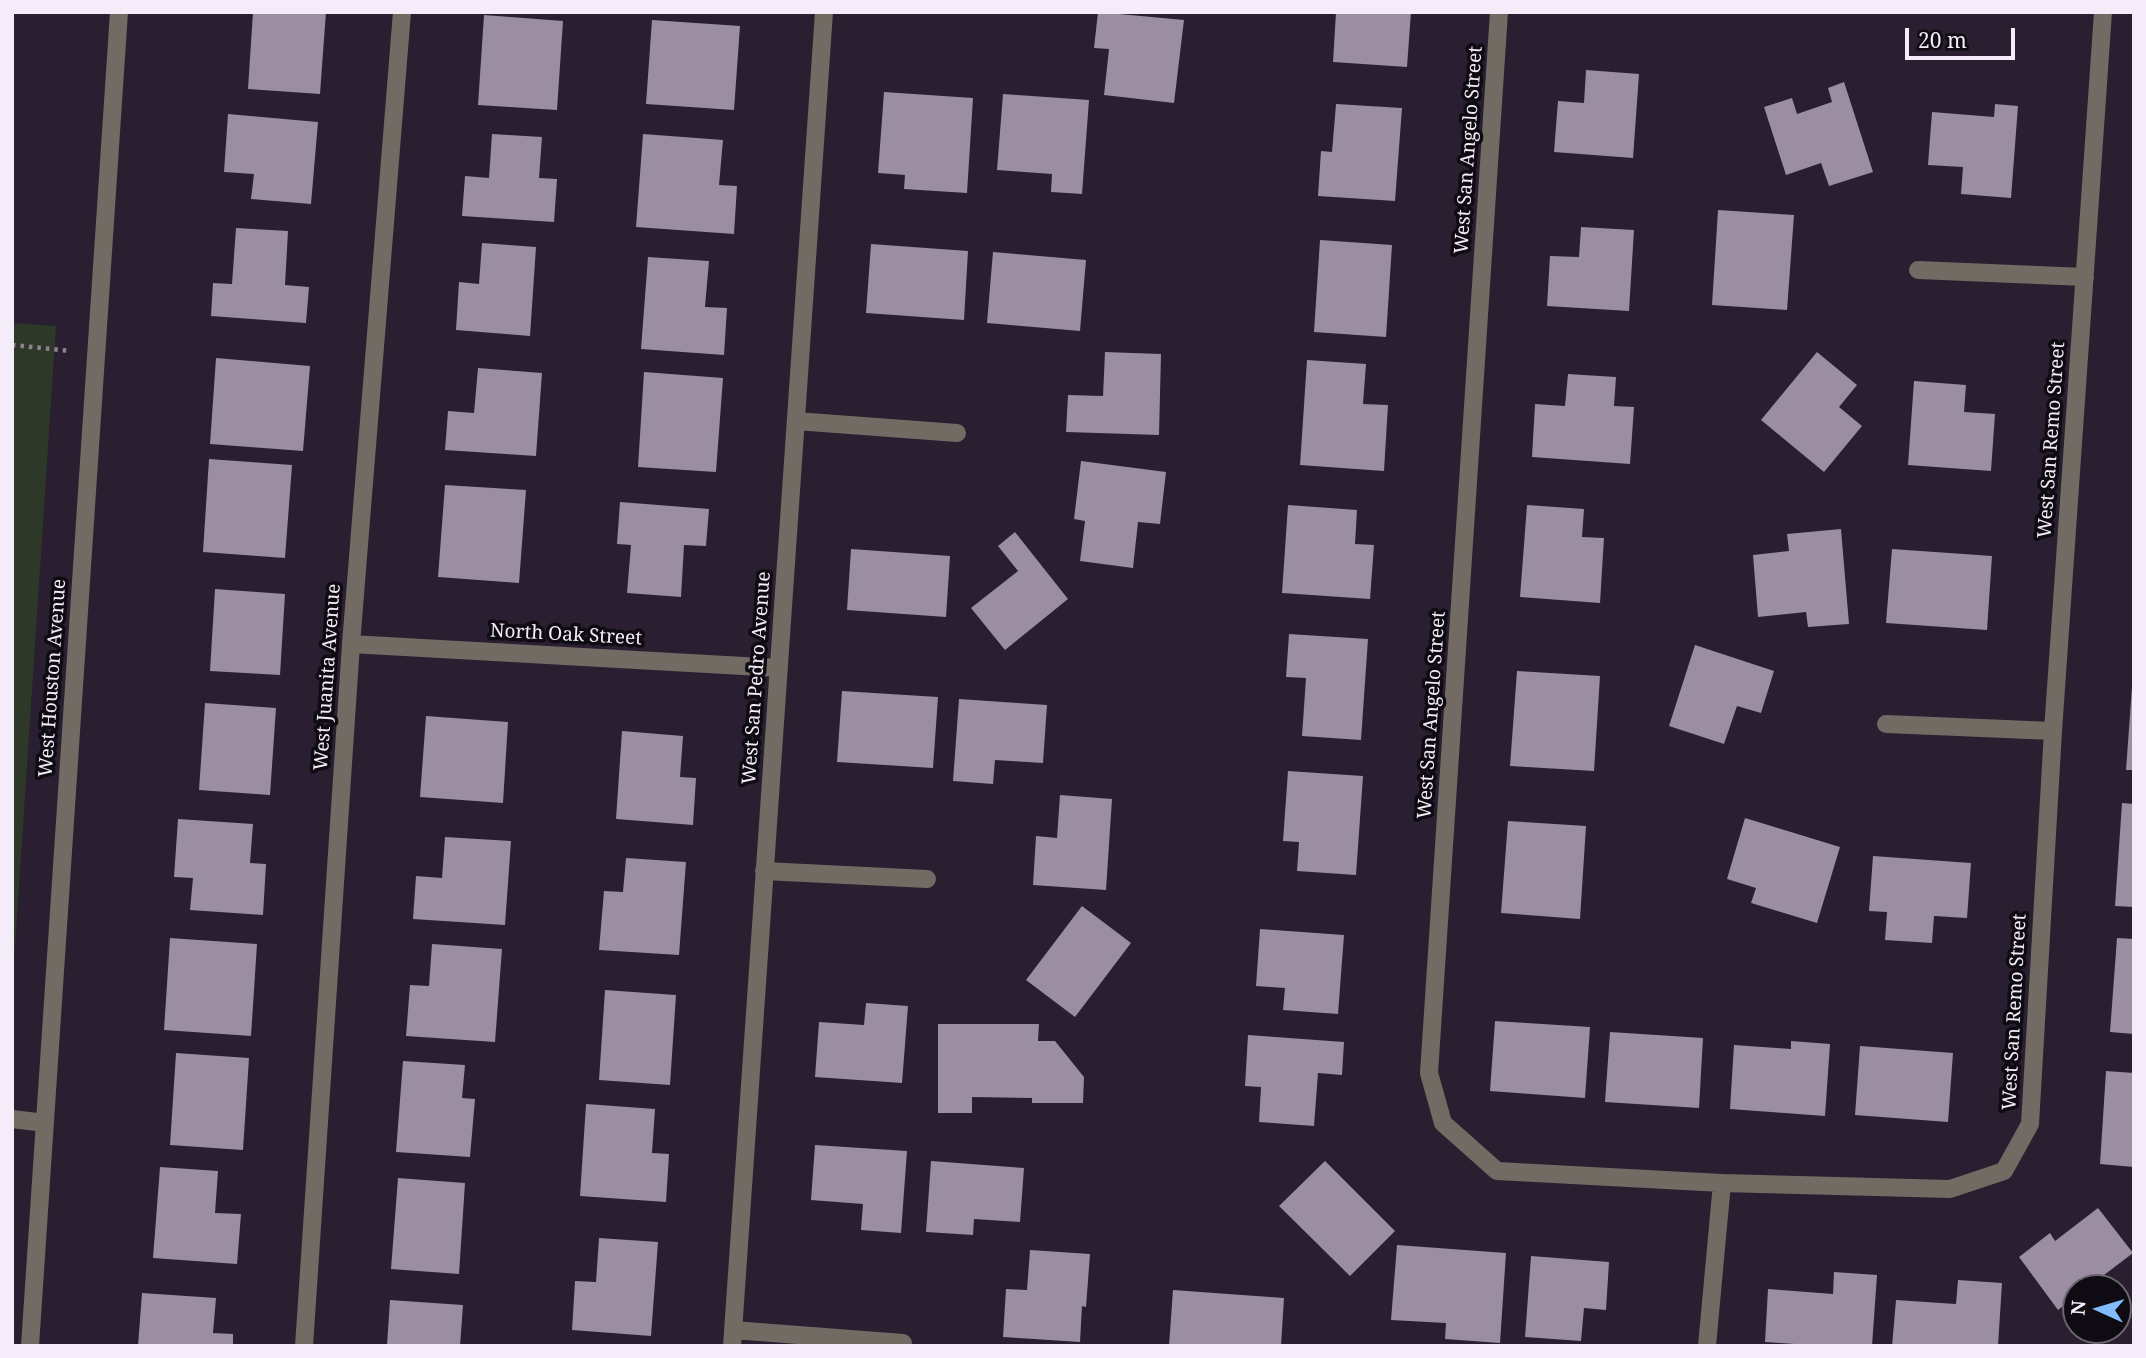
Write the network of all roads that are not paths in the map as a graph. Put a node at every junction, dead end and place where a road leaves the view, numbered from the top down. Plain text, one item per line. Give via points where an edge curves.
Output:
1 (119, 12) edge
2 (402, 12) edge
3 (824, 12) edge
4 (1499, 12) edge
5 (2103, 12) edge
6 (1918, 270) dead end
7 (2085, 277) junction
8 (796, 421) junction
9 (957, 433) dead end
10 (351, 644) junction
11 (779, 668) junction
12 (1886, 724) dead end
13 (2053, 731) junction
14 (764, 871) junction
15 (927, 879) dead end
16 (12, 1119) edge
17 (44, 1123) junction
18 (1722, 1183) junction
19 (732, 1338) edge
20 (903, 1343) dead end
21 (30, 1346) edge
22 (304, 1346) edge
23 (1707, 1346) edge

1 - 17 street, West Houston Avenue
2 - 10 street, West Juanita Avenue
3 - 8 street, West San Pedro Avenue
4 - 18 street, West San Angelo Street via 1429,1073 1443,1124 1497,1171
5 - 7 street, West San Remo Street
6 - 7 street
7 - 13 street, West San Remo Street
8 - 9 street
8 - 11 street, West San Pedro Avenue
10 - 11 street, North Oak Street
10 - 22 street, West Juanita Avenue
11 - 14 street, West San Pedro Avenue
12 - 13 street
13 - 18 street, West San Remo Street via 2030,1124 2004,1171 1950,1189
14 - 15 street
14 - 19 street, West San Pedro Avenue
16 - 17 street
17 - 21 street, West Houston Avenue
18 - 23 street
19 - 20 street

